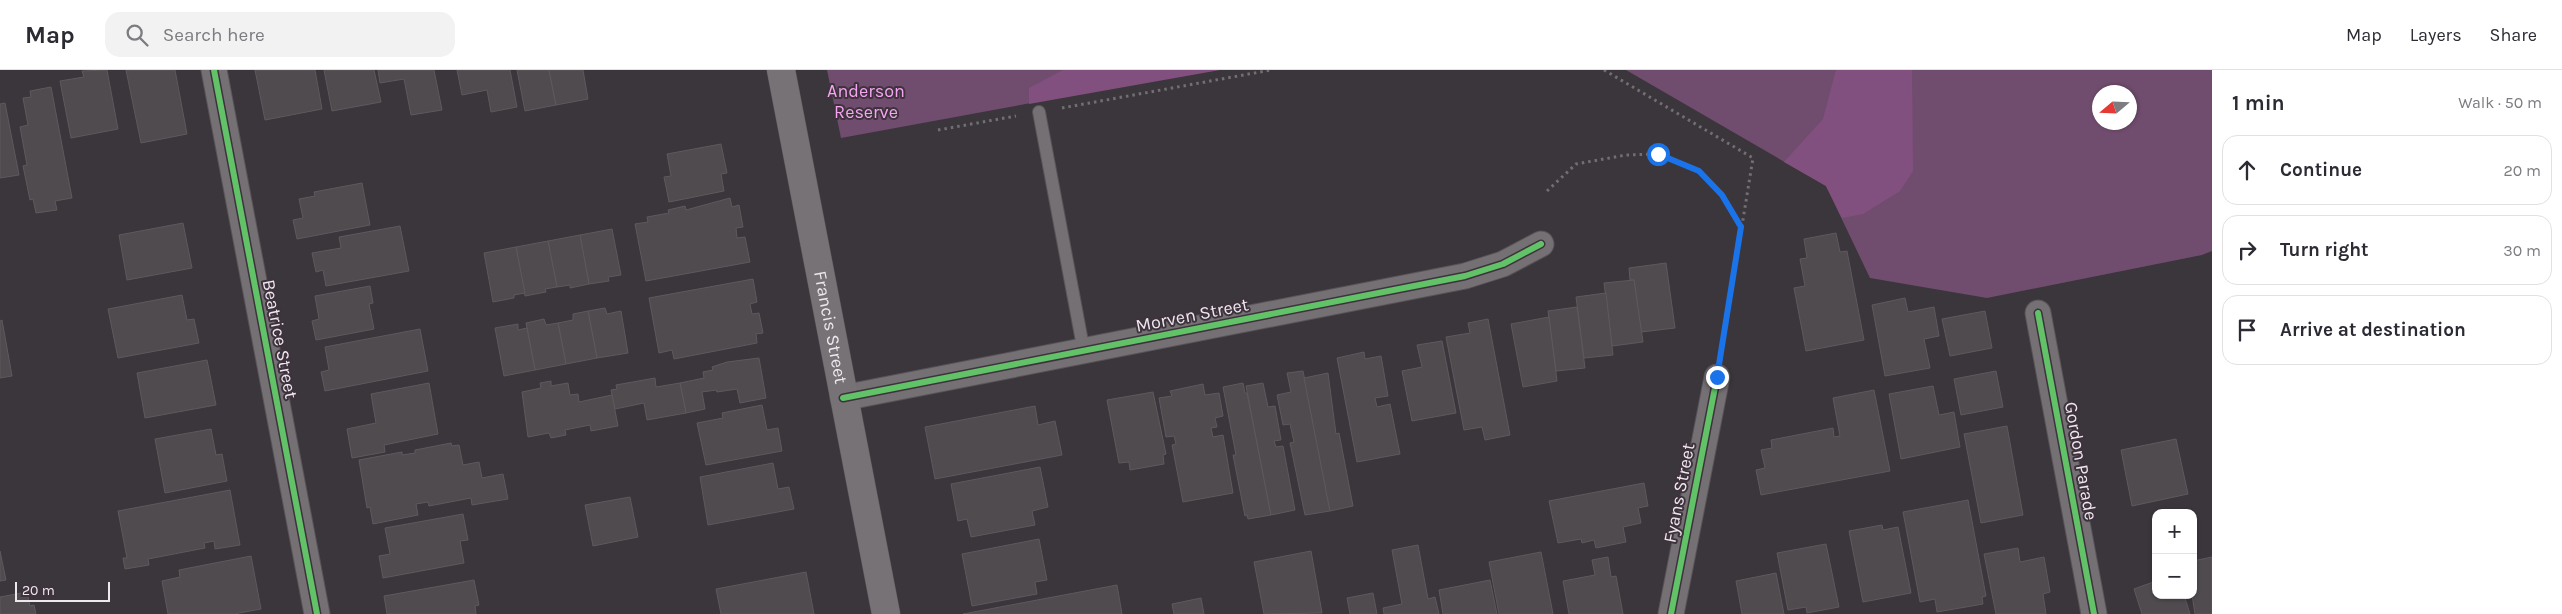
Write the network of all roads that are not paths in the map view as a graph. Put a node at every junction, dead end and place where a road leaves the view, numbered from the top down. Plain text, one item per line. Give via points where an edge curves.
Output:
1 (214, 70) edge
2 (781, 70) edge
3 (1039, 112) road end
4 (1540, 244) dead end
5 (2038, 313) dead end
6 (1084, 352) junction
7 (1717, 377) road end
8 (844, 398) junction
9 (317, 614) edge
10 (886, 614) edge
11 (1671, 614) edge
12 (2094, 614) edge

1 - 9 street, Beatrice Street
2 - 8 main road, Francis Street
3 - 6 lane
4 - 6 street, Morven Street via 1503,264 1465,276
5 - 12 street, Gordon Parade
6 - 8 street, Morven Street
7 - 11 street, Fyans Street
8 - 10 main road, Francis Street

